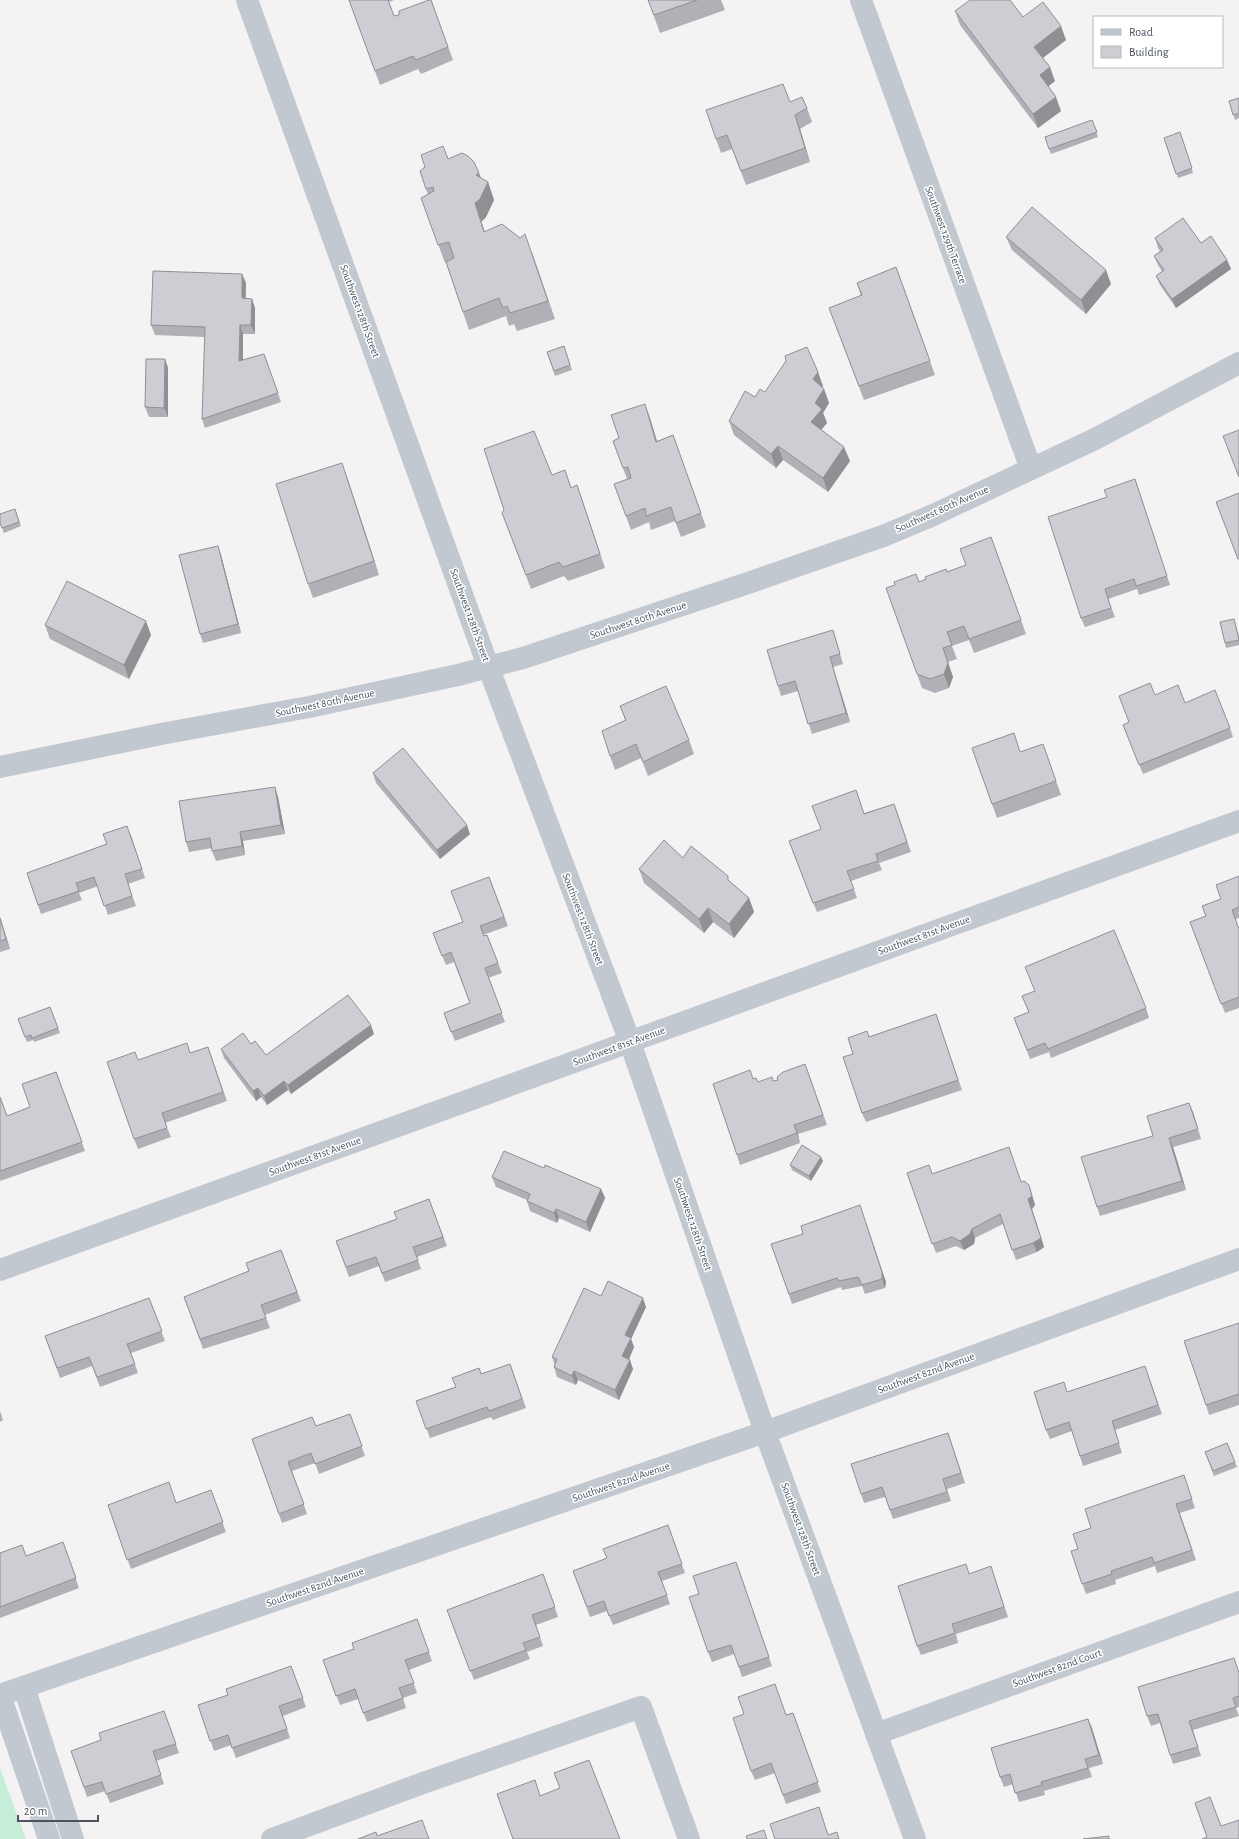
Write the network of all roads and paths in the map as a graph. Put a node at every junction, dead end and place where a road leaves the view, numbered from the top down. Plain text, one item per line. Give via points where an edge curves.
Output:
1 (247, 0) edge
2 (861, 0) edge
3 (1239, 363) edge
4 (1031, 469) junction
5 (488, 666) junction
6 (0, 767) edge
7 (1239, 821) edge
8 (630, 1042) junction
9 (1239, 1259) edge
10 (0, 1270) edge
11 (765, 1432) junction
12 (1239, 1602) edge
13 (24, 1687) junction
14 (0, 1695) edge
15 (876, 1734) junction
16 (49, 1839) edge
17 (73, 1839) edge
18 (272, 1839) edge
19 (689, 1839) edge
20 (915, 1839) edge

1 - 5 street, Southwest 128th Street
2 - 4 street, Southwest 129th Terrace
3 - 4 street, Southwest 80th Avenue via 1145,414
4 - 5 street, Southwest 80th Avenue via 931,516 833,554 523,658
5 - 6 street, Southwest 80th Avenue via 309,707
5 - 8 street, Southwest 128th Street
7 - 8 street, Southwest 81st Avenue
8 - 10 street, Southwest 81st Avenue
8 - 11 street, Southwest 128th Street
9 - 11 street, Southwest 82nd Avenue
11 - 13 street, Southwest 82nd Avenue
11 - 15 street, Southwest 128th Street
12 - 15 street, Southwest 82nd Court
13 - 14 street, Southwest 82nd Avenue
13 - 17 street
14 - 16 street
15 - 20 street, Southwest 128th Street
18 - 19 street via 641,1707

